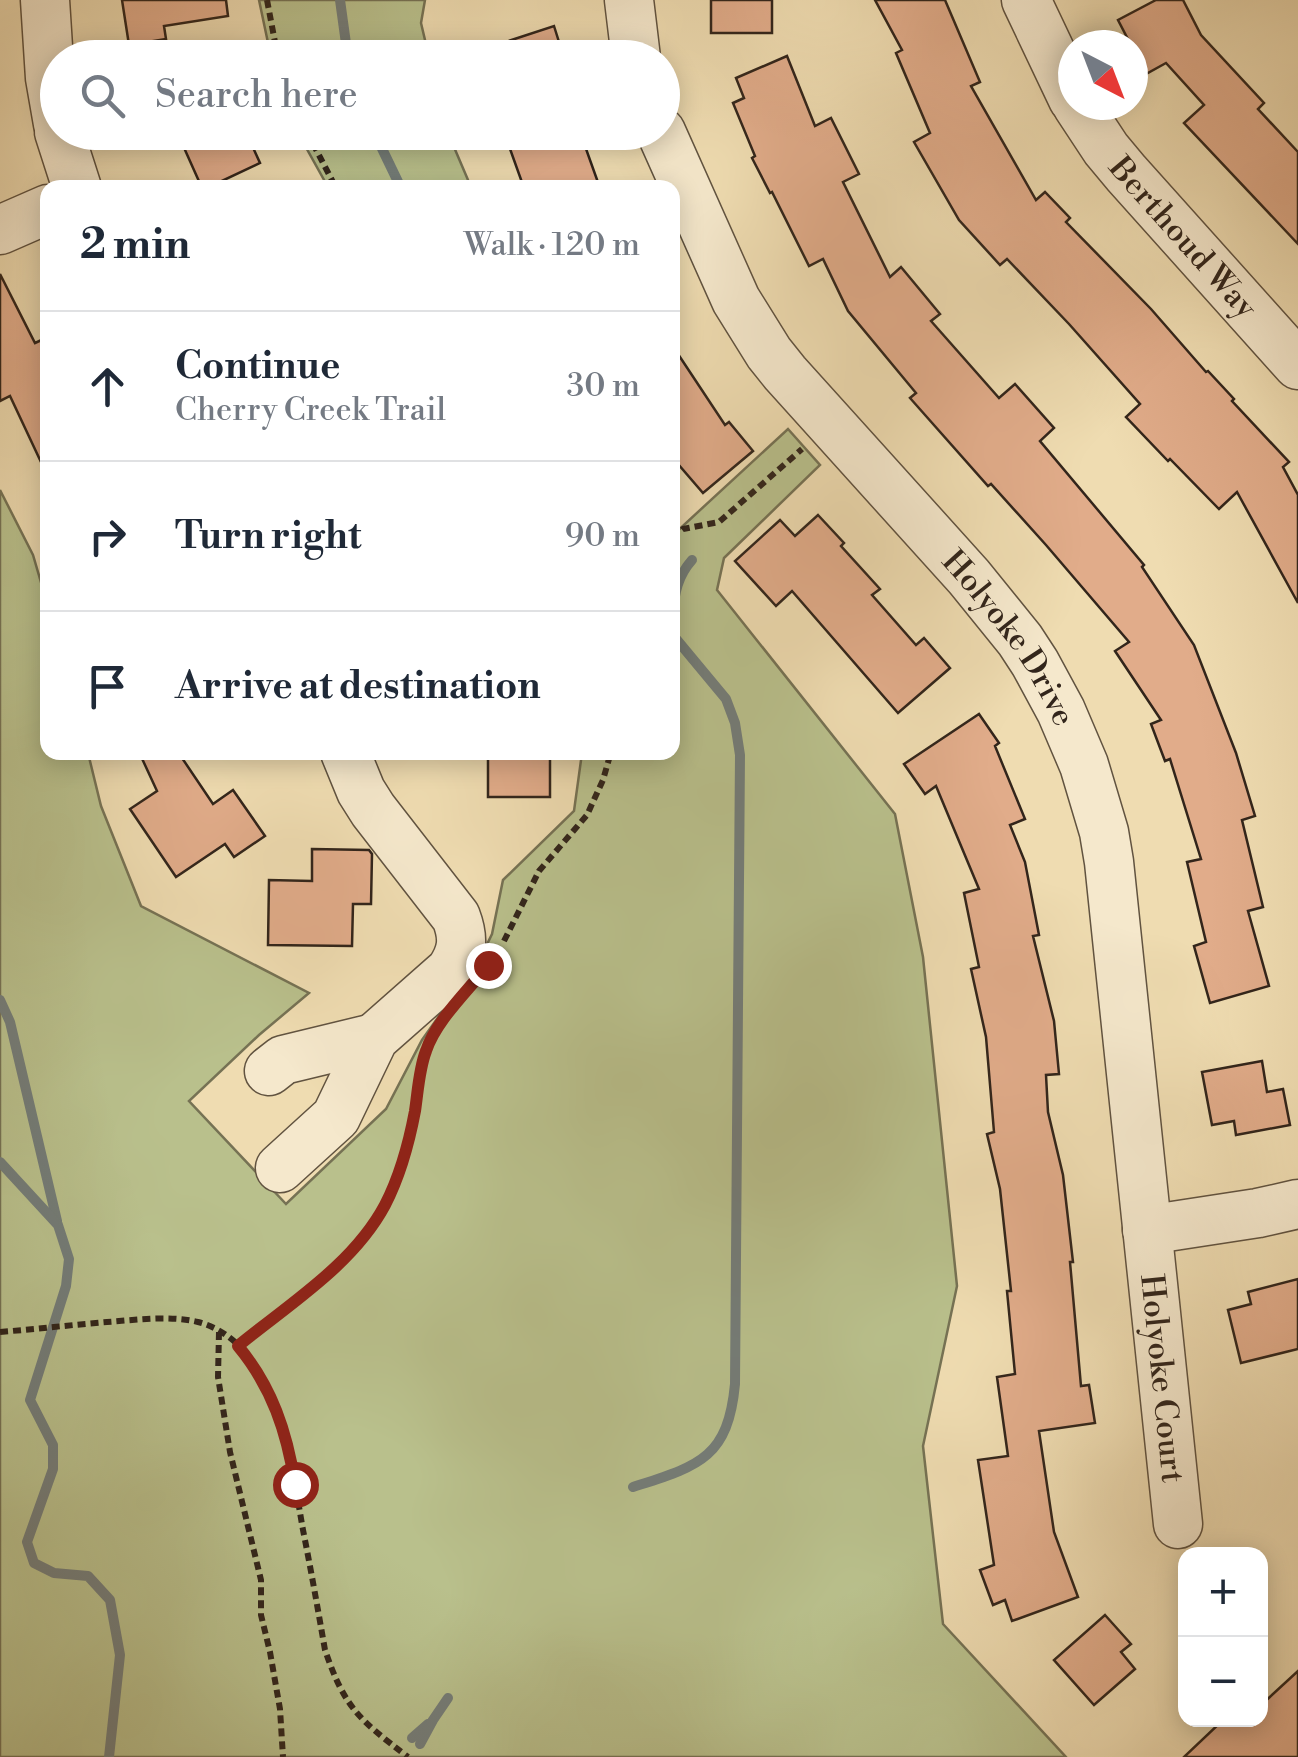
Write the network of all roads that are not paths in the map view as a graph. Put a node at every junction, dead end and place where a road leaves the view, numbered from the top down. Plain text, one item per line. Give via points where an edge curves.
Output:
1 (44, 0) edge
2 (629, 0) edge
3 (1026, 0) edge
4 (47, 40) edge
5 (634, 40) edge
6 (1058, 67) edge
7 (1086, 120) edge
8 (64, 150) edge
9 (669, 150) edge
10 (75, 180) edge
11 (40, 212) edge
12 (0, 230) edge
13 (1298, 365) edge
14 (348, 760) edge
15 (374, 1038) junction
16 (269, 1071) dead end
17 (280, 1168) dead end
18 (1298, 1204) edge
19 (1147, 1230) junction
20 (1178, 1524) dead end

1 - 4 street
2 - 5 street
3 - 6 street, Berthoud Way
7 - 13 street, Berthoud Way
8 - 10 street
9 - 19 street, Holyoke Drive via 736,300 784,374 999,613 1061,711 1094,796 1109,862
11 - 12 street
14 - 15 street via 372,810 462,931 450,971
15 - 16 street via 283,1060
15 - 17 street via 336,1116
18 - 19 street
19 - 20 street, Holyoke Court

